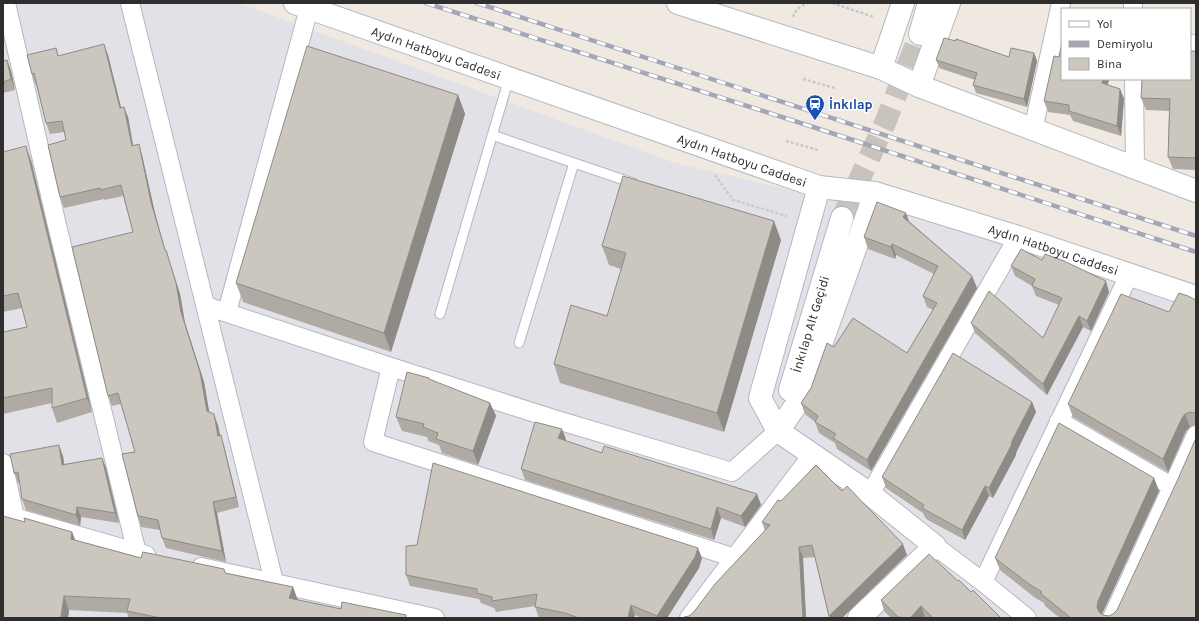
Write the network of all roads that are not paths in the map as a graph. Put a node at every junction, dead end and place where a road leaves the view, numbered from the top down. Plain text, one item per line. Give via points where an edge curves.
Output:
1 (6, 3) edge
2 (130, 3) edge
3 (678, 3) edge
4 (903, 3) edge
5 (929, 3) edge
6 (949, 3) edge
7 (1061, 3) edge
8 (302, 6) edge
9 (920, 34) tunnel mouth
10 (881, 68) junction
11 (509, 78) junction
12 (1134, 80) edge
13 (919, 86) junction
14 (1033, 130) junction
15 (492, 135) junction
16 (574, 163) junction
17 (1135, 168) junction
18 (638, 186) edge
19 (819, 187) junction
20 (1196, 191) edge
21 (875, 193) junction
22 (842, 218) tunnel mouth
23 (1018, 236) junction
24 (1130, 275) junction
25 (1196, 297) edge
26 (206, 306) junction
27 (227, 312) junction
28 (440, 314) dead end
29 (519, 343) dead end
30 (392, 367) junction
31 (1060, 421) junction
32 (778, 431) junction
33 (1196, 435) edge
34 (812, 455) junction
35 (3, 463) edge
36 (1173, 487) junction
37 (870, 494) junction
38 (9, 515) edge
39 (935, 546) junction
40 (137, 553) junction
41 (160, 558) edge
42 (735, 558) junction
43 (183, 563) edge
44 (274, 582) junction
45 (983, 582) junction
46 (435, 618) edge
47 (689, 618) edge
48 (859, 618) edge
49 (1027, 618) edge
50 (1112, 618) edge

1 - 40 street
2 - 26 street
3 - 10 street
4 - 10 street
5 - 9 street
6 - 13 street
7 - 14 street
8 - 11 street, Aydın Hatboyu Caddesi
8 - 27 street
10 - 13 street
11 - 15 lane
11 - 19 street, Aydın Hatboyu Caddesi
12 - 17 street
13 - 14 street
14 - 17 street
15 - 16 lane
15 - 28 lane
16 - 18 lane
16 - 29 lane
17 - 20 street
19 - 21 street, Aydın Hatboyu Caddesi
19 - 32 street via 760,398
21 - 23 street, Aydın Hatboyu Caddesi
21 - 32 street via 803,395
22 - 32 street, İnkılap Alt Geçidi
23 - 24 street, Aydın Hatboyu Caddesi
23 - 37 street
24 - 25 street, Aydın Hatboyu Caddesi
24 - 31 street
26 - 27 street
26 - 44 street
27 - 30 street
30 - 32 street via 732,472
30 - 42 street via 373,442
31 - 36 street
31 - 45 street
32 - 34 street
33 - 36 street
34 - 37 street
34 - 42 street
35 - 38 street
36 - 50 street
37 - 39 street
38 - 40 street
39 - 45 street
39 - 48 street
40 - 41 street
42 - 47 street
43 - 44 street
44 - 46 street
45 - 49 street

